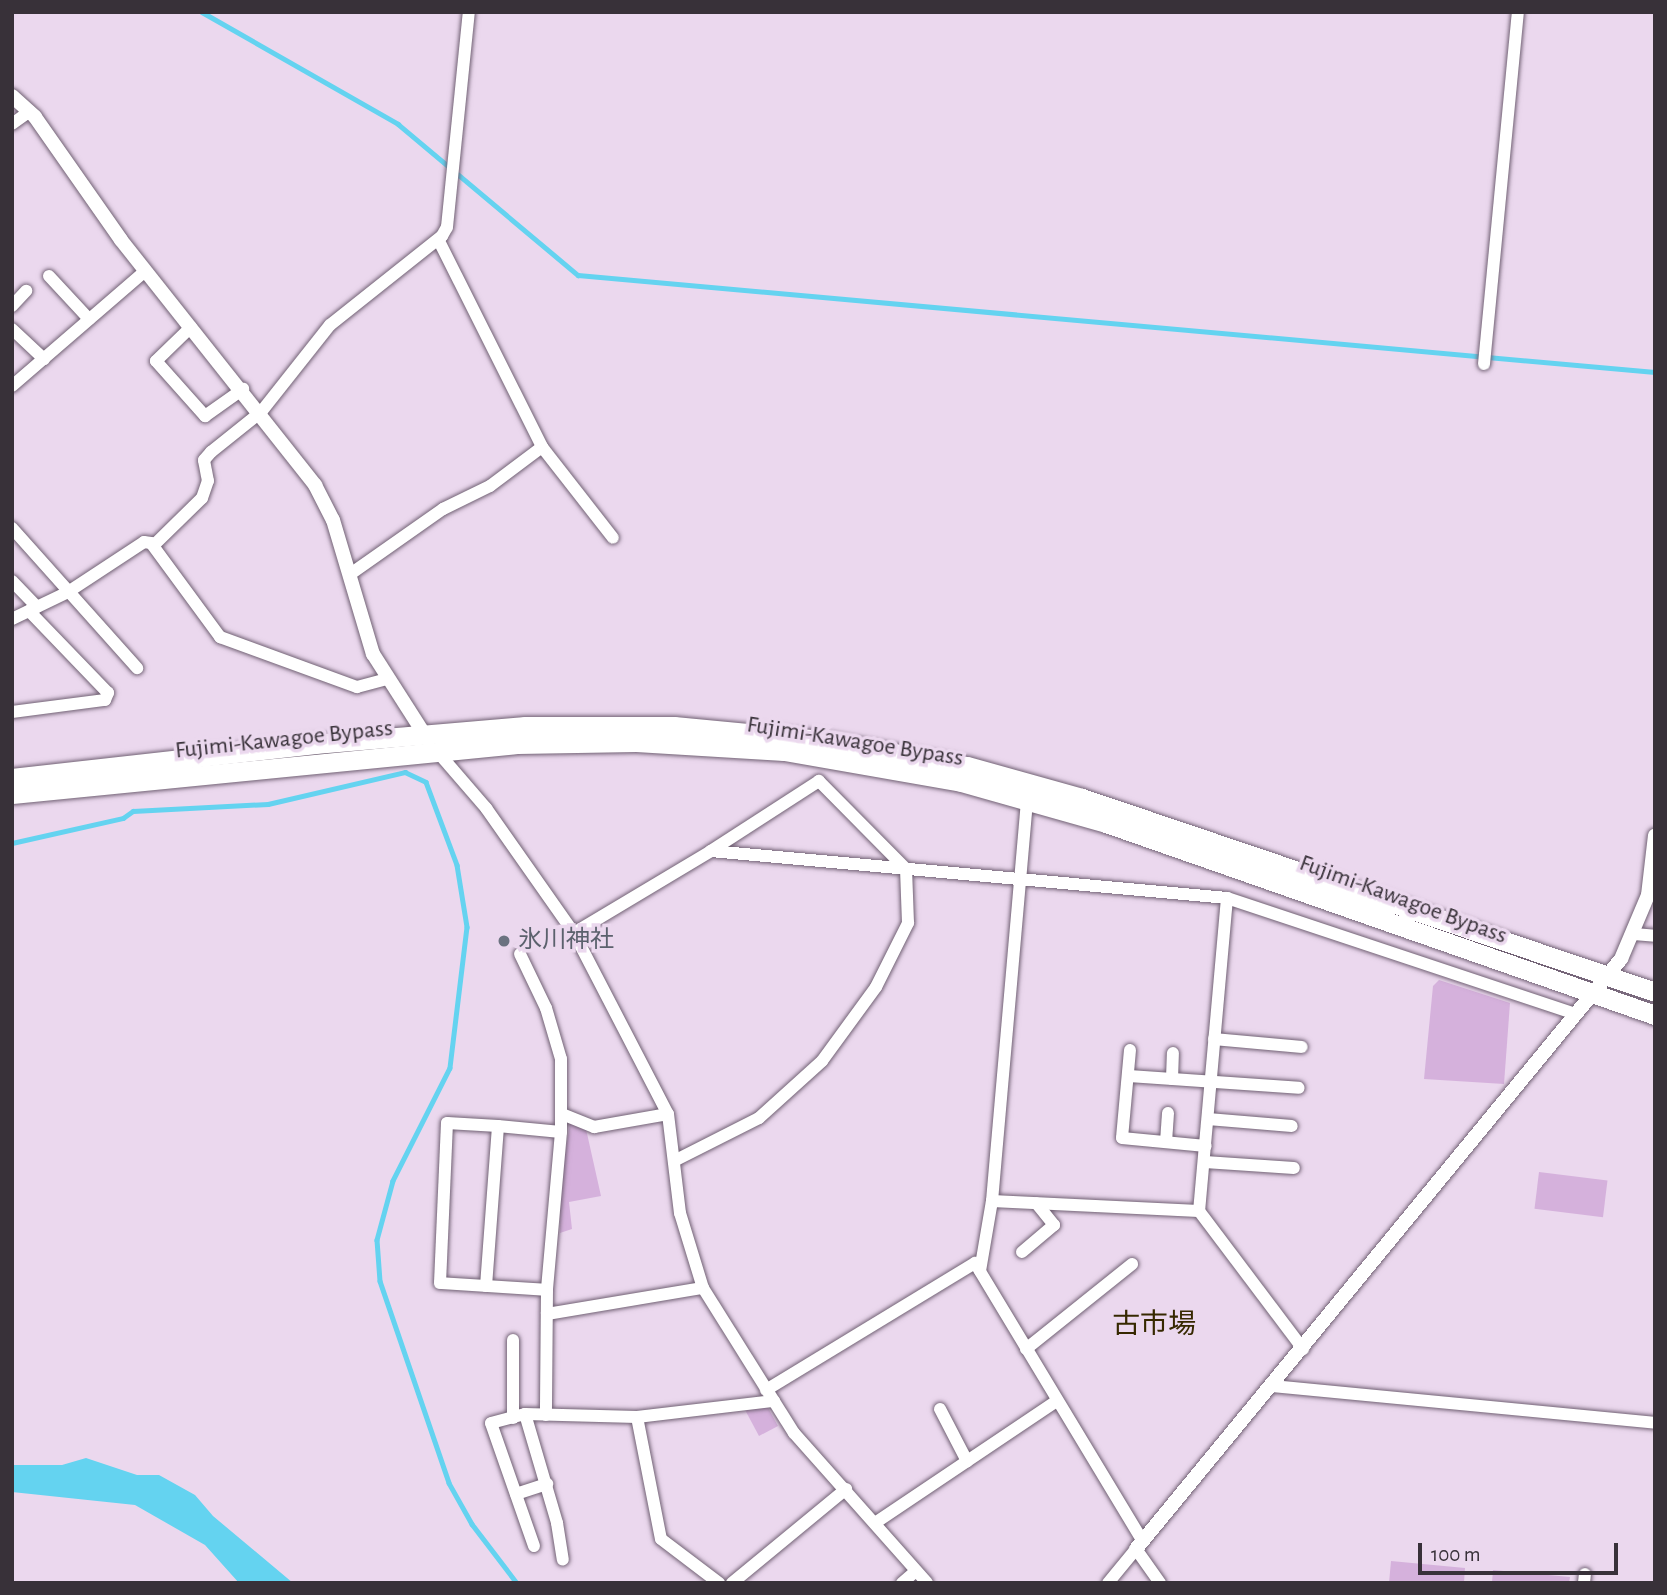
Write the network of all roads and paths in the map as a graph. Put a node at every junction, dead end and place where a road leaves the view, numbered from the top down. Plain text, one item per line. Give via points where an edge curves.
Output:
1 (469, 12) edge
2 (1518, 12) edge
3 (12, 96) edge
4 (30, 111) junction
5 (12, 124) edge
6 (439, 241) junction
7 (145, 271) junction
8 (49, 276) dead end
9 (26, 291) dead end
10 (12, 306) edge
11 (89, 319) junction
12 (191, 327) junction
13 (12, 329) edge
14 (44, 359) junction
15 (1485, 364) dead end
16 (12, 386) edge
17 (243, 389) junction
18 (261, 412) junction
19 (542, 447) junction
20 (12, 528) edge
21 (613, 538) dead end
22 (154, 545) junction
23 (349, 575) junction
24 (12, 581) edge
25 (68, 592) junction
26 (33, 609) junction
27 (12, 619) edge
28 (137, 668) dead end
29 (387, 679) junction
30 (12, 712) edge
31 (430, 742) junction
32 (12, 778) edge
33 (12, 794) edge
34 (1027, 799) junction
35 (1655, 835) edge
36 (711, 851) junction
37 (906, 869) junction
38 (1019, 880) junction
39 (1227, 898) junction
40 (574, 933) junction
41 (1634, 934) junction
42 (1655, 936) edge
43 (520, 954) dead end
44 (1608, 975) junction
45 (1655, 992) edge
46 (1592, 993) junction
47 (1575, 1014) junction
48 (1655, 1015) edge
49 (1214, 1039) junction
50 (1301, 1047) dead end
51 (1130, 1050) dead end
52 (1173, 1053) dead end
53 (1129, 1076) junction
54 (1172, 1079) junction
55 (1211, 1081) junction
56 (1299, 1088) dead end
57 (1168, 1113) dead end
58 (562, 1114) junction
59 (667, 1114) junction
60 (1208, 1119) junction
61 (498, 1126) junction
62 (1292, 1126) dead end
63 (562, 1132) junction
64 (1166, 1142) junction
65 (1206, 1146) junction
66 (674, 1161) junction
67 (1205, 1162) junction
68 (1294, 1168) dead end
69 (992, 1201) junction
70 (1036, 1203) junction
71 (1199, 1211) junction
72 (1022, 1252) dead end
73 (1132, 1264) dead end
74 (979, 1271) junction
75 (486, 1286) junction
76 (703, 1288) junction
77 (547, 1290) junction
78 (547, 1314) junction
79 (513, 1340) dead end
80 (1026, 1349) junction
81 (1303, 1349) junction
82 (1273, 1385) junction
83 (766, 1390) junction
84 (774, 1402) junction
85 (1055, 1402) junction
86 (940, 1409) dead end
87 (546, 1415) junction
88 (519, 1416) junction
89 (637, 1417) junction
90 (1655, 1423) edge
91 (967, 1461) junction
92 (547, 1484) junction
93 (846, 1489) junction
94 (516, 1494) junction
95 (875, 1523) junction
96 (1139, 1545) junction
97 (534, 1546) dead end
98 (563, 1559) dead end
99 (916, 1571) junction
100 (719, 1583) edge
101 (732, 1583) edge
102 (902, 1583) edge
103 (927, 1583) edge
104 (1108, 1583) edge
105 (1160, 1583) edge

1 - 6 street via 447,228
2 - 15 street
3 - 4 street
4 - 5 street
4 - 7 street
6 - 18 street via 330,326
6 - 19 street
7 - 11 street
7 - 12 street
8 - 11 street
9 - 10 street
11 - 14 street
12 - 17 street
12 - 17 street via 156,361 205,416
13 - 14 street
14 - 16 street
17 - 18 street
18 - 22 street via 204,460 208,481 202,498
18 - 23 street via 326,503
19 - 21 street
19 - 23 street via 490,486 443,509
20 - 25 street
22 - 25 street via 144,542
22 - 29 street via 220,637 357,687
23 - 29 street via 366,635
24 - 26 street
25 - 26 street
25 - 28 street
26 - 27 street
26 - 30 street via 108,693 105,700
29 - 31 street
31 - 32 highway, Fujimi-Kawagoe Bypass
31 - 33 highway, Fujimi-Kawagoe Bypass
31 - 34 highway, Fujimi-Kawagoe Bypass via 726,746 874,765
31 - 40 street via 486,808
31 - 44 highway, Fujimi-Kawagoe Bypass via 555,725 674,726 822,740 927,758 1029,782 1167,825
34 - 38 street
34 - 46 highway, Fujimi-Kawagoe Bypass via 1181,847
35 - 41 street via 1648,894
36 - 37 street
36 - 37 street via 819,781
36 - 40 street
37 - 38 street
37 - 66 street via 908,923 895,954 822,1061 759,1118
38 - 39 street
38 - 69 street
39 - 47 street
39 - 49 street
40 - 59 street
41 - 42 street
41 - 44 street
43 - 58 street via 546,1008 561,1059
44 - 45 highway, Fujimi-Kawagoe Bypass
44 - 46 street
46 - 47 street
46 - 48 highway, Fujimi-Kawagoe Bypass
47 - 81 street
49 - 50 street
49 - 55 street
51 - 53 street
52 - 54 street
53 - 54 street
53 - 64 street via 1122,1138
54 - 55 street
55 - 56 street
55 - 60 street
57 - 64 street
58 - 59 street via 594,1127
58 - 63 street
59 - 66 street
60 - 62 street
60 - 65 street
61 - 63 street
61 - 75 street
61 - 75 street via 447,1123 440,1283
63 - 77 street
64 - 65 street
65 - 67 street
66 - 76 street via 680,1213
67 - 68 street
67 - 71 street
69 - 70 street
69 - 74 street
70 - 71 street
70 - 72 street via 1054,1225
71 - 81 street
73 - 80 street
74 - 80 street
74 - 83 street via 975,1264
75 - 77 street
76 - 78 street
76 - 83 street
77 - 78 street
78 - 87 street
79 - 88 street
80 - 85 street
81 - 82 street
82 - 90 street
82 - 96 street
83 - 84 street
84 - 89 street
84 - 93 street via 794,1433
85 - 91 street
85 - 96 street
86 - 91 street
87 - 88 street
87 - 89 street
88 - 92 street
88 - 94 street via 491,1423
89 - 100 street via 660,1539
91 - 95 street
92 - 94 street
92 - 98 street
93 - 95 street
93 - 101 street
94 - 97 street
95 - 99 street
96 - 104 street
96 - 105 street
99 - 102 street
99 - 103 street

